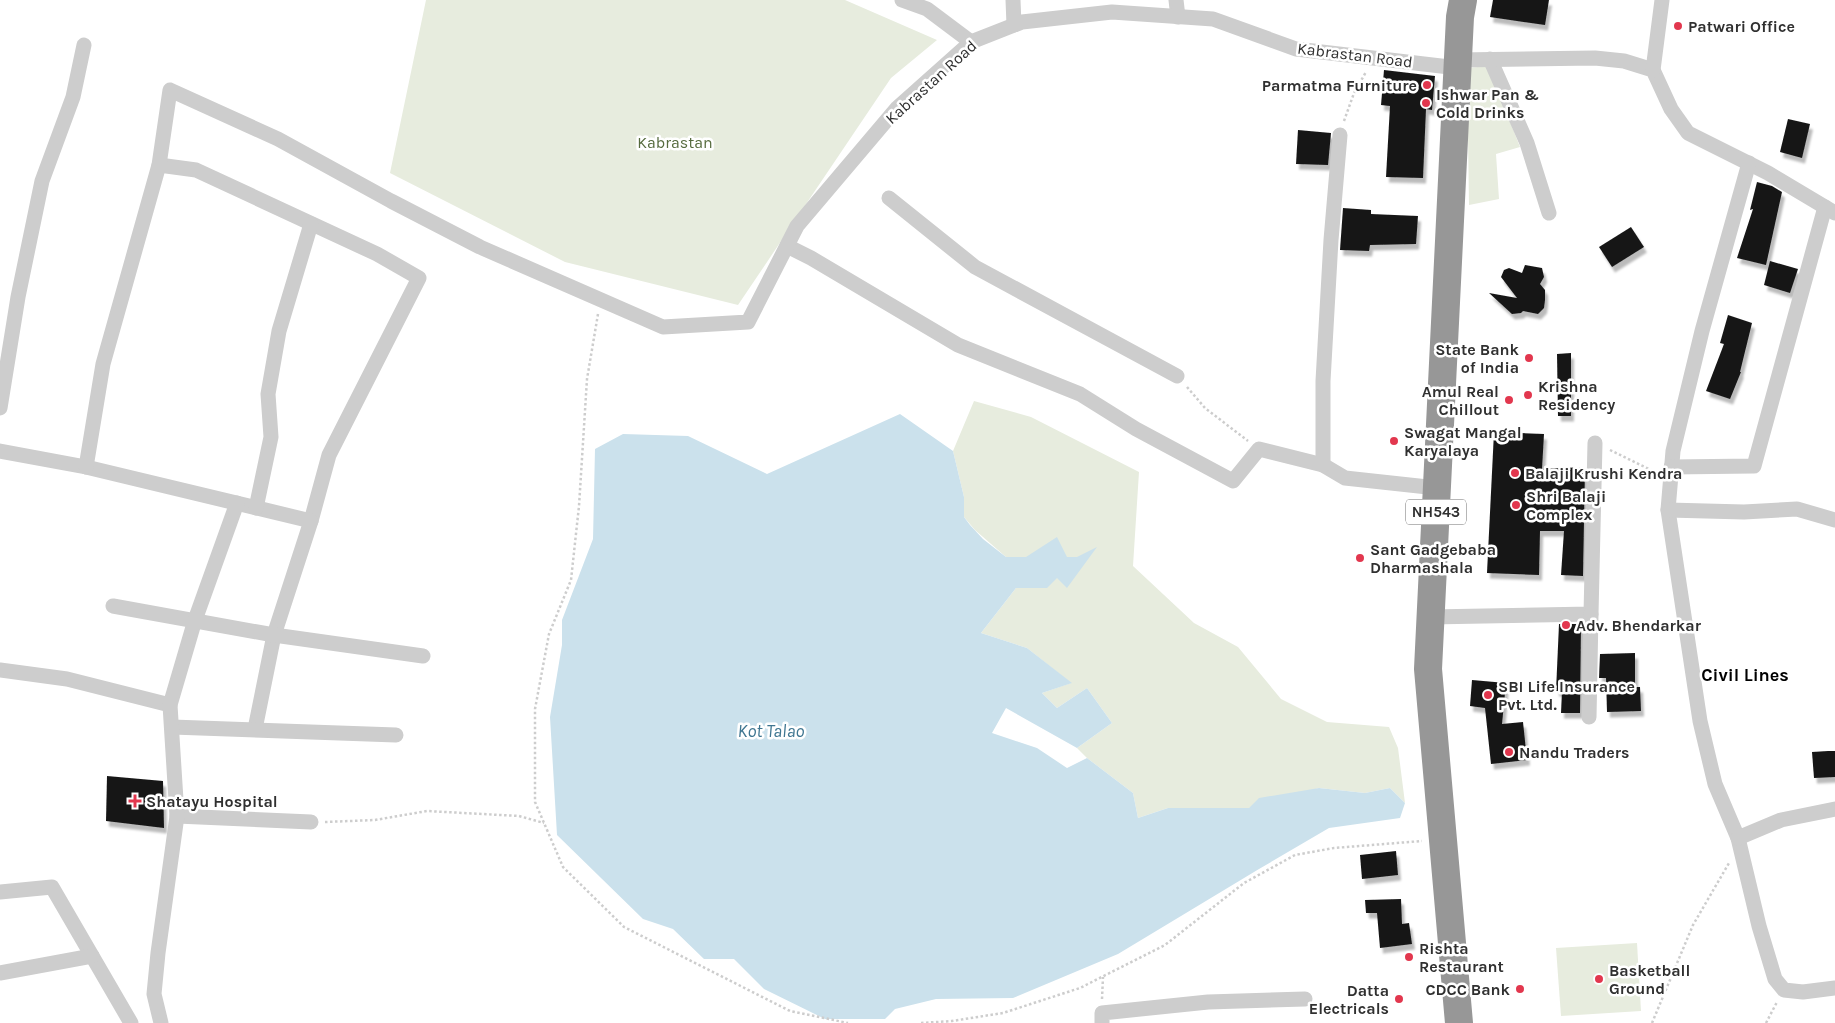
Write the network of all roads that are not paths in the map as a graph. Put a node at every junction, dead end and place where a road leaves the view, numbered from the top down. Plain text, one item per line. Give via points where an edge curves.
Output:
1 (902, 0) edge
2 (1013, 0) edge
3 (1176, 0) edge
4 (1464, 0) edge
5 (1662, 0) edge
6 (1102, 7) edge
7 (1178, 17) junction
8 (1014, 25) junction
9 (971, 42) junction
10 (84, 45) dead end
11 (1490, 60) junction
12 (1458, 64) junction
13 (1653, 70) junction
14 (1340, 135) road end
15 (1749, 163) junction
16 (159, 165) junction
17 (889, 198) dead end
18 (1830, 210) edge
19 (1549, 213) dead end
20 (311, 224) junction
21 (787, 246) junction
22 (1177, 376) road end
23 (0, 408) edge
24 (1595, 443) road end
25 (0, 451) edge
26 (1323, 465) junction
27 (86, 467) junction
28 (1671, 473) junction
29 (1437, 488) junction
30 (237, 503) junction
31 (256, 508) junction
32 (1668, 510) junction
33 (1835, 520) edge
34 (311, 521) junction
35 (113, 606) dead end
36 (1591, 614) junction
37 (1430, 616) junction
38 (195, 620) junction
39 (274, 634) junction
40 (423, 656) dead end
41 (0, 670) edge
42 (170, 705) junction
43 (1589, 717) dead end
44 (172, 727) junction
45 (255, 729) junction
46 (396, 735) dead end
47 (1835, 809) edge
48 (177, 816) junction
49 (311, 822) road end
50 (1739, 841) junction
51 (0, 892) edge
52 (92, 956) junction
53 (0, 973) edge
54 (1835, 988) edge
55 (1305, 999) dead end
56 (1102, 1018) edge
57 (131, 1023) edge
58 (161, 1023) edge
59 (1459, 1023) edge

1 - 9 street via 927,8
2 - 8 street
3 - 7 street
4 - 12 highway, NH543
5 - 13 street
6 - 7 street, Kabrastan Road via 1112,12
6 - 8 street, Kabrastan Road
7 - 12 street, Kabrastan Road via 1213,19 1296,50
8 - 9 street, Kabrastan Road
9 - 21 street, Kabrastan Road via 897,108 797,226
10 - 23 street via 73,97 42,181
11 - 12 street, Kabrastan Road
11 - 13 street, Kabrastan Road via 1595,58 1624,61
11 - 19 street via 1527,143
12 - 29 highway, NH543
13 - 15 street via 1671,109 1688,133
14 - 26 street via 1323,381
15 - 18 street
15 - 28 street via 1702,331 1673,451
16 - 20 street via 196,170
16 - 21 street, Kabrastan Road via 170,90 278,139 480,247 663,327 748,322
16 - 27 street via 103,364
17 - 22 street via 975,267
18 - 28 street via 1754,466
20 - 31 street via 279,331 268,394 271,437
20 - 34 street via 377,254 419,278 329,455
21 - 26 street via 958,345 1080,394 1136,429 1233,481 1259,449
24 - 36 street
25 - 27 street
26 - 29 street via 1344,478
27 - 30 street
28 - 32 street
29 - 37 highway, NH543
30 - 31 street
30 - 38 street
31 - 34 street
32 - 33 street via 1744,512 1797,509
32 - 50 street via 1700,721 1714,784
34 - 39 street
35 - 38 street
36 - 37 street
36 - 43 street
37 - 59 highway, NH543 via 1428,669
38 - 39 street
38 - 42 street
39 - 40 street
39 - 45 street
41 - 42 street via 67,679
42 - 44 street
44 - 45 street
44 - 48 street
45 - 46 street
47 - 50 street via 1781,820
48 - 49 street
48 - 58 street via 154,994
50 - 54 street via 1775,979 1784,990 1803,992
51 - 52 street via 52,887
52 - 53 street
52 - 57 street
55 - 56 street via 1208,1002

